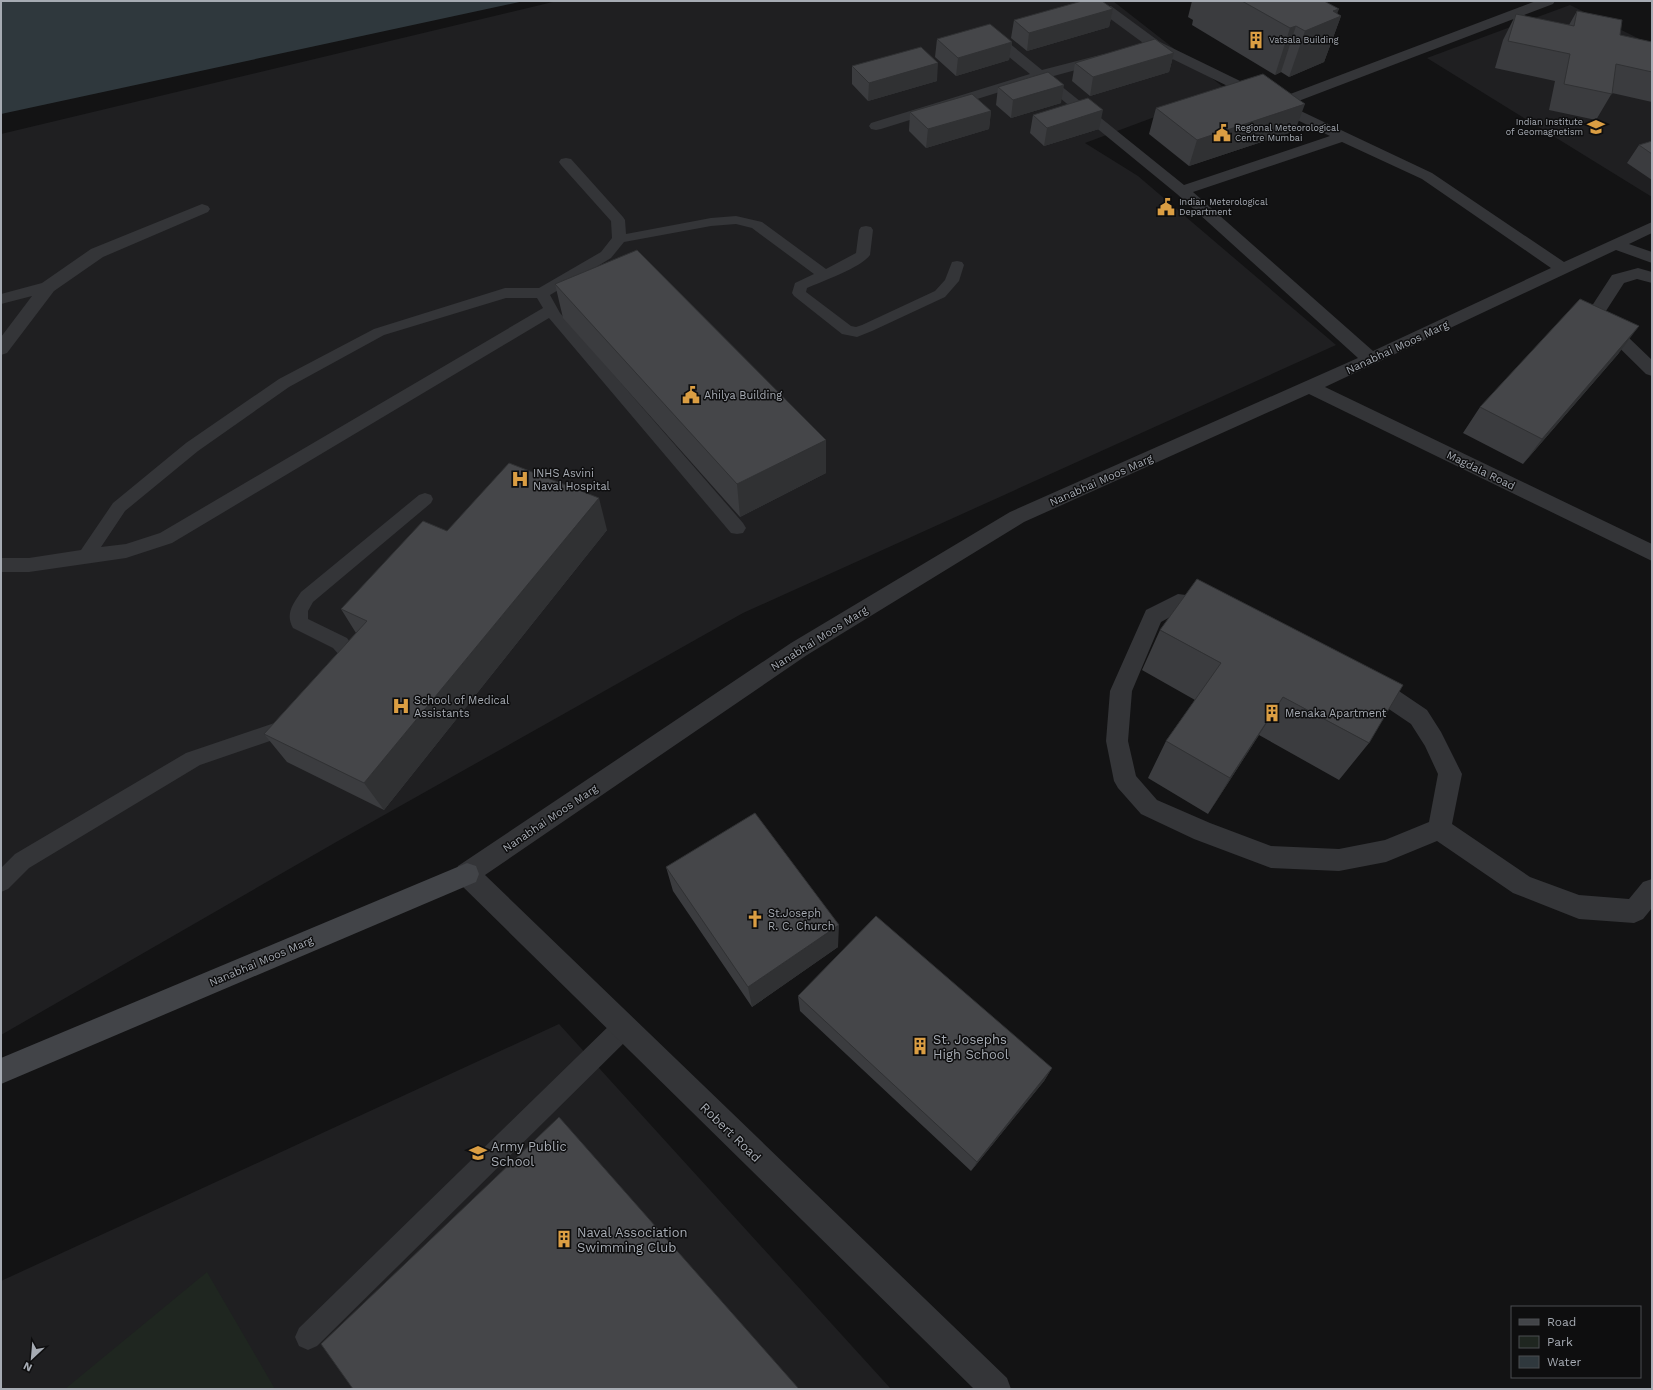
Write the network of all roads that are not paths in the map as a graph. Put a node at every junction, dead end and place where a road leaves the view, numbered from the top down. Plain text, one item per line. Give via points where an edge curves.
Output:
1 (1548, 1) edge
2 (1106, 9) edge
3 (993, 37) edge
4 (1155, 45) junction
5 (1140, 49) edge
6 (1117, 55) edge
7 (1040, 75) junction
8 (1277, 104) junction
9 (876, 126) dead end
10 (1344, 137) junction
11 (566, 162) dead end
12 (1182, 191) junction
13 (202, 209) dead end
14 (1652, 226) edge
15 (866, 230) dead end
16 (619, 239) junction
17 (1615, 244) junction
18 (1652, 258) edge
19 (957, 265) dead end
20 (1562, 268) junction
21 (824, 274) junction
22 (1652, 278) edge
23 (48, 287) junction
24 (542, 293) junction
25 (1, 299) edge
26 (551, 310) junction
27 (1, 349) edge
28 (1371, 360) junction
29 (1652, 370) edge
30 (1310, 387) junction
31 (425, 499) dead end
32 (737, 528) dead end
33 (1652, 553) edge
34 (86, 556) junction
35 (1, 565) edge
36 (330, 685) edge
37 (300, 716) edge
38 (1439, 829) junction
39 (467, 874) junction
40 (1, 882) edge
41 (1652, 890) edge
42 (624, 1027) junction
43 (1, 1071) edge
44 (308, 1337) dead end
45 (996, 1389) edge

1 - 8 street
2 - 4 street
3 - 7 street
4 - 5 street
4 - 8 street
6 - 7 street
7 - 9 street
7 - 12 street
8 - 10 street
10 - 12 street
10 - 20 street via 1427,176
11 - 16 lane via 618,220
12 - 28 street
13 - 23 street via 97,253
14 - 17 street, Nanabhai Moos Marg
15 - 21 lane via 863,255
16 - 21 lane via 711,222 736,220 756,226
16 - 24 lane via 606,255
17 - 18 street
17 - 20 street, Nanabhai Moos Marg
19 - 21 lane via 952,282 940,294 857,332 847,331 799,293 800,286
20 - 28 street, Nanabhai Moos Marg
22 - 29 street via 1638,272 1618,279 1595,315
23 - 25 street
23 - 27 street
24 - 26 lane
24 - 34 lane via 505,293 378,332 284,383 192,447 119,507
26 - 32 lane
26 - 34 lane via 166,538 126,550
28 - 30 street, Nanabhai Moos Marg
30 - 33 street, Magdala Road
30 - 39 street, Nanabhai Moos Marg via 1017,517 799,649
31 - 36 lane via 307,597 299,610 299,623 340,643 351,656
34 - 35 lane via 29,565
37 - 40 lane via 291,725 193,758 22,861
38 - 38 street via 1386,851 1339,860 1272,857 1202,831 1149,807 1126,781 1118,741 1121,691 1153,616 1178,602 1210,606 1291,644 1382,692 1419,717 1450,774
38 - 41 street via 1522,885 1579,907 1634,911
39 - 42 street, Robert Road
39 - 43 street, Nanabhai Moos Marg
42 - 44 lane
42 - 45 street, Robert Road

